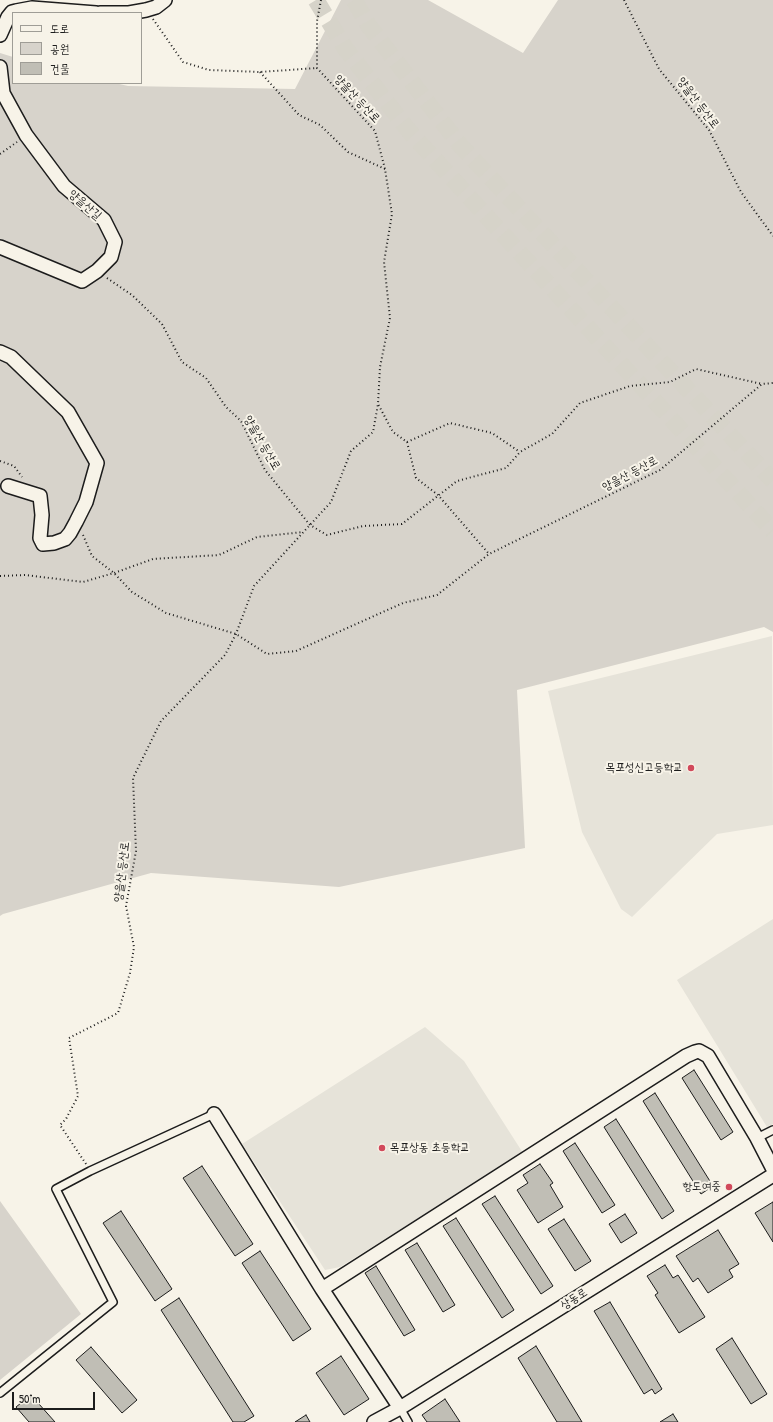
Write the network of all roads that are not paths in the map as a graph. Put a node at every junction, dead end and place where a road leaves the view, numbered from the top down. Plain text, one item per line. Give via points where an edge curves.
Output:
1 (165, 0) edge
2 (12, 12) edge
3 (12, 12) edge
4 (83, 12) edge
5 (129, 12) edge
6 (0, 34) edge
7 (0, 67) edge
8 (0, 247) edge
9 (0, 352) edge
10 (8, 486) dead end
11 (214, 1114) joint
12 (773, 1130) edge
13 (757, 1138) junction
14 (773, 1169) edge
15 (773, 1175) edge
16 (322, 1289) junction
17 (0, 1393) edge
18 (400, 1408) junction
19 (374, 1422) edge
20 (408, 1422) edge

1 - 5 street via 156,7
2 - 4 street via 32,8
3 - 6 street
7 - 8 street, 양을산길 via 2,93 26,135 64,186 104,220 115,242 111,257 82,281
9 - 10 street via 11,357 68,412 97,463 86,502 76,522 64,539 54,543 43,544 40,538 40,496
11 - 16 street
11 - 17 lane via 56,1189 113,1302
12 - 13 lane
13 - 14 street
13 - 16 street via 708,1056 699,1051 695,1052
15 - 18 street, 상동로
16 - 18 street
18 - 19 street, 상동로
18 - 20 lane

